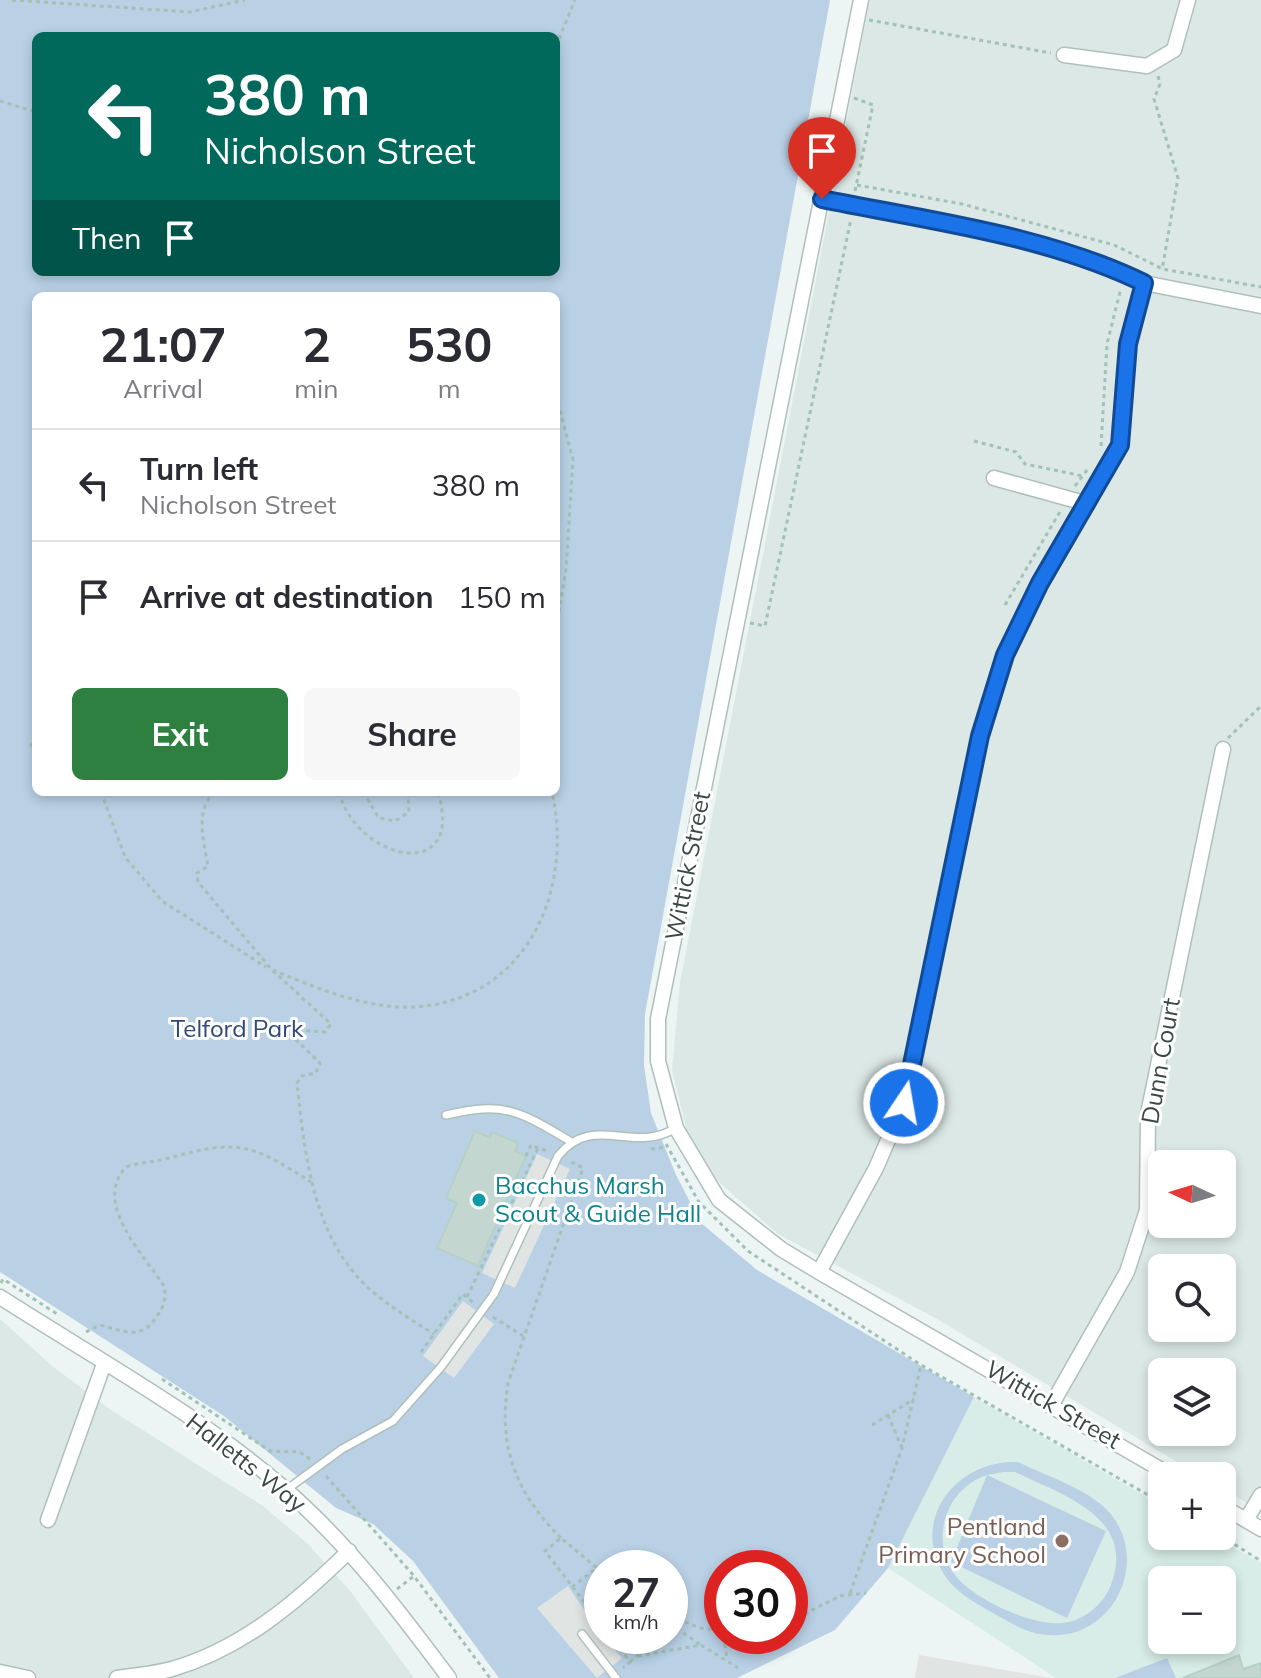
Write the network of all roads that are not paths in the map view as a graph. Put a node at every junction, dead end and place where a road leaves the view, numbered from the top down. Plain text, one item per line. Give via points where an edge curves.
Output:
1 (861, 0) edge
2 (1188, 0) edge
3 (1064, 55) road end
4 (822, 199) junction
5 (1144, 283) junction
6 (1261, 306) edge
7 (994, 478) dead end
8 (1088, 504) junction
9 (1223, 749) road end
10 (446, 1115) dead end
11 (676, 1128) junction
12 (570, 1141) junction
13 (819, 1272) junction
14 (0, 1297) edge
15 (104, 1364) junction
16 (1052, 1404) junction
17 (1149, 1462) edge
18 (286, 1490) junction
19 (1261, 1495) edge
20 (1236, 1514) edge
21 (48, 1520) dead end
22 (1246, 1520) junction
23 (1261, 1529) edge
24 (349, 1551) junction
25 (582, 1634) dead end
26 (0, 1672) edge
27 (171, 1674) edge
28 (616, 1677) edge
29 (28, 1678) edge
30 (117, 1678) edge
31 (449, 1678) edge

1 - 4 street, Wittick Street
2 - 3 street via 1174,50 1147,66
4 - 5 street via 986,232 1099,262
4 - 11 street, Wittick Street via 658,1019 658,1061
5 - 6 street
5 - 8 street via 1128,344 1120,445
7 - 8 street
8 - 13 street via 1040,583 1005,655 980,736 904,1103 876,1168
9 - 16 street, Dunn Court via 1148,1114 1147,1210 1127,1272
10 - 12 lane via 483,1106 502,1108
11 - 12 lane via 652,1139 593,1135
11 - 13 street, Wittick Street via 719,1200
12 - 18 lane via 558,1156 494,1294 441,1367 393,1421 342,1449
13 - 16 street, Wittick Street
14 - 15 street, Halletts Way
15 - 18 street, Halletts Way via 216,1435
15 - 21 street
16 - 17 street, Wittick Street
18 - 24 street, Halletts Way
19 - 22 street
20 - 22 street
22 - 23 street
24 - 27 street via 294,1605 215,1654
24 - 31 street, Halletts Way
25 - 28 lane
26 - 29 street
27 - 30 street

